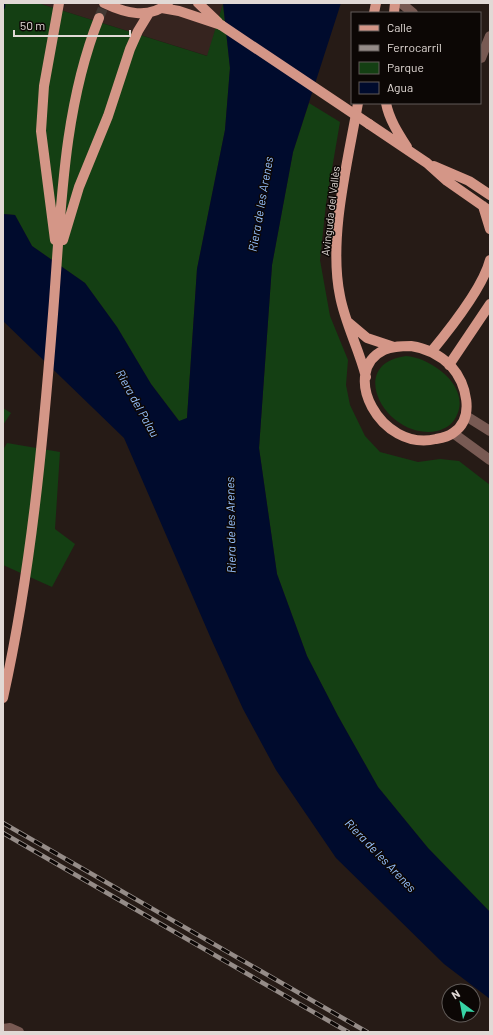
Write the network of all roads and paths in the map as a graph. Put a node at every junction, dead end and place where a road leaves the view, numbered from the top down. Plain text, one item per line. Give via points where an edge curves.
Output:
1 (59, 3) edge
2 (104, 3) edge
3 (198, 3) edge
4 (401, 3) edge
5 (165, 6) edge
6 (412, 12) edge
7 (150, 13) junction
8 (99, 18) tunnel mouth
9 (221, 25) junction
10 (490, 36) edge
11 (484, 60) edge
12 (358, 104) edge
13 (386, 104) edge
14 (409, 150) junction
15 (427, 163) junction
16 (490, 195) edge
17 (488, 207) edge
18 (490, 229) edge
19 (58, 259) junction
20 (490, 260) edge
21 (490, 304) edge
22 (348, 322) junction
23 (394, 347) junction
24 (431, 352) junction
25 (449, 365) junction
26 (366, 377) junction
27 (466, 416) junction
28 (490, 431) edge
29 (453, 433) junction
30 (490, 460) edge
31 (3, 698) edge
32 (3, 1029) edge
33 (19, 1032) edge

1 - 19 main road via 42,108 43,153
2 - 7 main road via 131,13
3 - 9 main road
4 - 6 street
5 - 7 main road
5 - 9 main road
7 - 19 main road via 138,30 130,49 110,109 79,187
8 - 19 main road via 76,97
9 - 14 main road, bridge
10 - 11 street
12 - 22 main road, Avinguda del Vallès via 339,215 336,254 340,295
13 - 14 main road via 396,130
14 - 15 main road
15 - 16 main road via 469,181
15 - 17 main road via 447,181
17 - 18 main road
19 - 31 main road via 39,469 22,598
20 - 24 main road via 479,284
21 - 25 main road
22 - 23 main road via 367,338
22 - 26 main road, Avinguda del Vallès
23 - 24 main road via 411,346
23 - 26 main road via 383,350 376,356 368,367
24 - 25 main road
25 - 27 main road via 461,381 466,395
26 - 29 main road via 370,406 390,430 415,440 430,440
27 - 28 street
27 - 29 main road via 461,426
29 - 30 street
32 - 33 street via 10,1028

